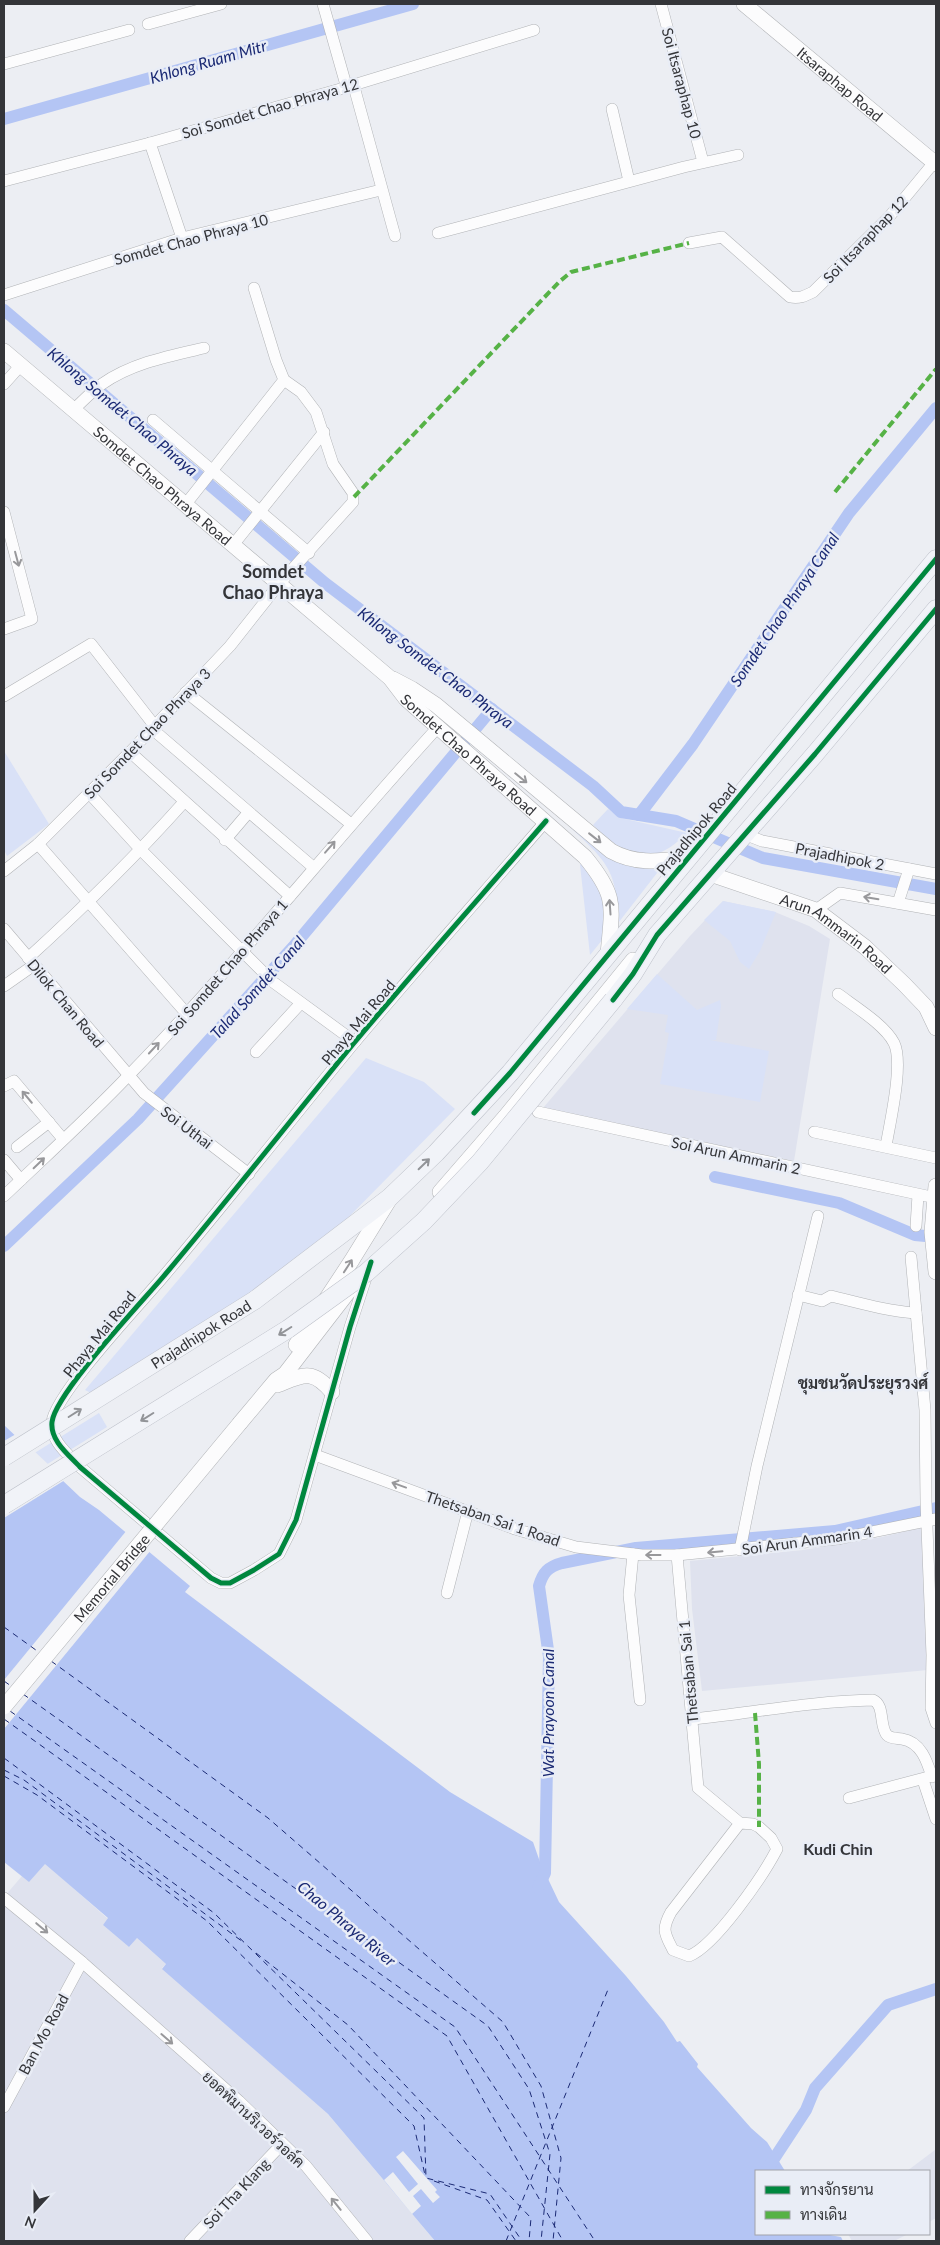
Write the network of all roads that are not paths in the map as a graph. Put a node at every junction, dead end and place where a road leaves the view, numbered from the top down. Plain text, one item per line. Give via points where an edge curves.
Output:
1 (221, 4) edge
2 (322, 4) edge
3 (661, 4) edge
4 (744, 4) edge
5 (148, 24) dead end
6 (129, 30) dead end
7 (534, 30) dead end
8 (4, 64) edge
9 (350, 84) junction
10 (612, 109) dead end
11 (150, 143) junction
12 (738, 155) dead end
13 (703, 162) junction
14 (936, 162) edge
15 (4, 181) edge
16 (629, 181) junction
17 (381, 190) junction
18 (438, 233) dead end
19 (395, 236) dead end
20 (182, 238) junction
21 (689, 244) dead end
22 (254, 288) dead end
23 (4, 295) edge
24 (204, 348) dead end
25 (4, 351) edge
26 (21, 365) junction
27 (284, 380) junction
28 (4, 384) edge
29 (74, 410) junction
30 (153, 420) dead end
31 (324, 432) junction
32 (211, 474) junction
33 (185, 505) junction
34 (260, 514) junction
35 (5, 520) edge
36 (233, 545) junction
37 (307, 555) junction
38 (936, 559) edge
39 (279, 584) junction
40 (936, 609) edge
41 (4, 629) edge
42 (390, 678) junction
43 (186, 692) junction
44 (4, 696) edge
45 (439, 726) junction
46 (153, 727) junction
47 (462, 737) junction
48 (130, 752) junction
49 (481, 755) junction
50 (89, 794) junction
51 (184, 802) junction
52 (557, 807) junction
53 (248, 813) junction
54 (546, 822) junction
55 (351, 824) junction
56 (741, 837) junction
57 (225, 840) junction
58 (38, 844) junction
59 (141, 850) junction
60 (693, 852) junction
61 (313, 868) junction
62 (4, 871) edge
63 (907, 873) junction
64 (710, 874) junction
65 (936, 874) edge
66 (290, 896) junction
67 (900, 897) junction
68 (88, 903) junction
69 (816, 910) junction
70 (936, 910) edge
71 (4, 929) edge
72 (657, 935) junction
73 (241, 952) junction
74 (608, 955) junction
75 (31, 962) junction
76 (4, 986) edge
77 (838, 994) dead end
78 (300, 1004) junction
79 (186, 1014) junction
80 (936, 1028) edge
81 (355, 1042) junction
82 (256, 1052) dead end
83 (129, 1076) junction
84 (4, 1086) edge
85 (538, 1112) dead end
86 (49, 1122) junction
87 (814, 1132) dead end
88 (63, 1139) junction
89 (886, 1146) junction
90 (17, 1147) dead end
91 (936, 1158) edge
92 (4, 1160) edge
93 (248, 1174) junction
94 (21, 1180) junction
95 (936, 1194) edge
96 (918, 1195) junction
97 (4, 1196) edge
98 (389, 1198) junction
99 (818, 1216) dead end
100 (916, 1226) dead end
101 (911, 1257) dead end
102 (371, 1262) junction
103 (936, 1270) edge
104 (798, 1295) junction
105 (916, 1313) junction
106 (273, 1384) junction
107 (332, 1392) junction
108 (315, 1455) junction
109 (4, 1457) edge
110 (4, 1505) edge
111 (468, 1511) junction
112 (931, 1520) edge
113 (740, 1550) junction
114 (631, 1554) junction
115 (677, 1555) junction
116 (447, 1593) dead end
117 (934, 1655) edge
118 (640, 1700) dead end
119 (4, 1707) edge
120 (692, 1719) junction
121 (936, 1723) edge
122 (930, 1777) edge
123 (849, 1798) dead end
124 (936, 1819) edge
125 (740, 1823) junction
126 (4, 1898) edge
127 (82, 1962) junction
128 (4, 2107) edge
129 (282, 2144) junction
130 (190, 2241) edge
131 (367, 2241) edge

1 - 5 street
2 - 9 street
3 - 13 street, Soi Itsaraphap 10
4 - 14 main road, Itsaraphap Road
6 - 8 street
7 - 9 street, Soi Somdet Chao Phraya 12
9 - 11 street, Soi Somdet Chao Phraya 12
9 - 17 street
10 - 16 street
11 - 15 street, Soi Somdet Chao Phraya 12
11 - 20 street
12 - 13 street
13 - 16 street
14 - 21 street, Soi Itsaraphap 12 via 858,250 814,292 797,299 790,297 722,237
16 - 18 street
17 - 19 street
17 - 20 street, Somdet Chao Phraya 10
20 - 23 street, Somdet Chao Phraya 10
22 - 27 street
24 - 29 street via 158,358 102,384
25 - 26 main road, Somdet Chao Phraya Road
26 - 28 street
26 - 29 main road, Somdet Chao Phraya Road
27 - 31 street via 301,392 316,412
27 - 32 street
29 - 33 main road, Somdet Chao Phraya Road
30 - 32 street
31 - 34 street
31 - 37 street, Soi Somdet Chao Phraya 3 via 333,464 353,492 353,502
32 - 33 street
32 - 34 street
33 - 36 main road, Somdet Chao Phraya Road
34 - 36 street
34 - 37 street
35 -> 41 street via 32,619
36 - 39 main road, Somdet Chao Phraya Road
37 - 39 street, Soi Somdet Chao Phraya 3
38 - 60 main road, Prajadhipok Road
39 - 42 main road, Somdet Chao Phraya Road
39 - 43 street, Soi Somdet Chao Phraya 3 via 230,646
40 - 56 main road
42 - 45 main road, Somdet Chao Phraya Road via 406,699
42 - 47 main road, Somdet Chao Phraya Road via 436,705
43 - 46 street, Soi Somdet Chao Phraya 3
43 - 55 street
44 - 46 street via 92,644
45 - 47 main road, Somdet Chao Phraya Road
45 - 55 street, Soi Somdet Chao Phraya 1
46 - 48 street, Soi Somdet Chao Phraya 3
46 - 53 street
47 - 49 main road, Somdet Chao Phraya Road
48 - 50 street, Soi Somdet Chao Phraya 3
48 - 51 street
49 -> 52 main road, Somdet Chao Phraya Road
49 - 54 main road, Somdet Chao Phraya Road
50 - 58 street, Soi Somdet Chao Phraya 3
50 - 59 street
51 - 57 street
51 - 59 street
52 - 54 main road
52 -> 60 main road, Somdet Chao Phraya Road via 623,858 650,862
53 - 57 street
53 - 61 street
74 -> 54 main road, Somdet Chao Phraya Road via 612,908 603,879 585,856
54 - 81 street, Phaya Mai Road
61 -> 55 street, Soi Somdet Chao Phraya 1
56 - 63 street, Prajadhipok 2
56 - 64 main road
57 - 66 street
58 - 62 street, Soi Somdet Chao Phraya 3
58 - 68 street
59 - 68 street
59 - 73 street
60 - 74 main road, Prajadhipok Road
61 - 66 street, Soi Somdet Chao Phraya 1
63 - 65 street, Prajadhipok 2
63 - 67 street
64 - 69 main road, Arun Ammarin Road
64 - 72 main road
66 - 73 street, Soi Somdet Chao Phraya 1
67 -> 69 street via 840,893
67 - 70 street
68 - 75 street
68 - 79 street
69 - 80 main road, Arun Ammarin Road via 904,984 926,1007
71 - 75 street, Dilok Chan Road
72 - 102 main road via 633,960 506,1118 447,1185
72 -> 110 main road, bridge via 613,1000 480,1162 424,1221 366,1273 288,1329
73 - 78 street
73 - 79 street, Soi Somdet Chao Phraya 1
98 -> 74 main road, Prajadhipok Road via 436,1153 504,1079
75 - 76 street
75 - 83 street, Dilok Chan Road
77 - 89 street via 893,1041 898,1058
78 - 81 street
78 - 82 street
83 -> 79 street, Soi Somdet Chao Phraya 1
81 - 93 street, Phaya Mai Road
83 - 88 street, Soi Somdet Chao Phraya 1
83 - 93 street, Soi Uthai via 161,1108
86 -> 84 street via 14,1081
85 - 96 street, Soi Arun Ammarin 2
86 - 88 street
86 - 90 street
87 - 89 street
94 -> 88 street, Soi Somdet Chao Phraya 1
89 - 91 street
92 - 94 street
93 - 108 street, Phaya Mai Road via 67,1392 52,1423 54,1436 80,1467 191,1562 221,1583 230,1583 279,1554 296,1520
94 - 97 street, Soi Somdet Chao Phraya 1
95 - 96 street, Soi Arun Ammarin 2
95 - 103 main road via 933,1239
96 - 100 street
106 -> 98 main road, Prajadhipok Road
109 -> 98 main road, Prajadhipok Road, bridge via 255,1300
99 - 104 street
101 - 105 street
102 - 106 main road via 285,1374
102 - 107 street, Phaya Mai Road
104 - 105 street via 822,1301 831,1296 891,1311
104 - 113 street
105 - 112 street via 925,1410 926,1502
106 - 107 main road via 310,1375 321,1380
106 - 119 main road, Memorial Bridge, bridge
107 - 108 street, Phaya Mai Road
111 -> 108 street, Thetsaban Sai 1 Road
111 - 114 street, Thetsaban Sai 1 Road via 576,1547
111 - 116 street
112 - 113 street, Soi Arun Ammarin 4 via 837,1539
112 - 117 street
113 -> 115 street, Soi Arun Ammarin 4
115 -> 114 street, Thetsaban Sai 1 Road
114 - 118 street via 630,1595
115 - 120 street, Thetsaban Sai 1
117 - 121 street via 931,1708
120 - 122 street via 846,1700 873,1700 878,1704 886,1734 916,1746 927,1761
120 - 125 street, Thetsaban Sai 1 via 698,1788
122 - 123 street
122 - 124 street
125 - 125 street via 753,1824 771,1838 776,1845 774,1854 731,1917 699,1952 689,1956 673,1950 665,1934 665,1923
126 -> 127 street, ยอดพิมานริเวอร์วอล์ค
127 - 128 street, Ban Mo Road
127 -> 129 street, ยอดพิมานริเวอร์วอล์ค
129 - 130 street, Soi Tha Klang
131 -> 129 street, ยอดพิมานริเวอร์วอล์ค via 306,2166

